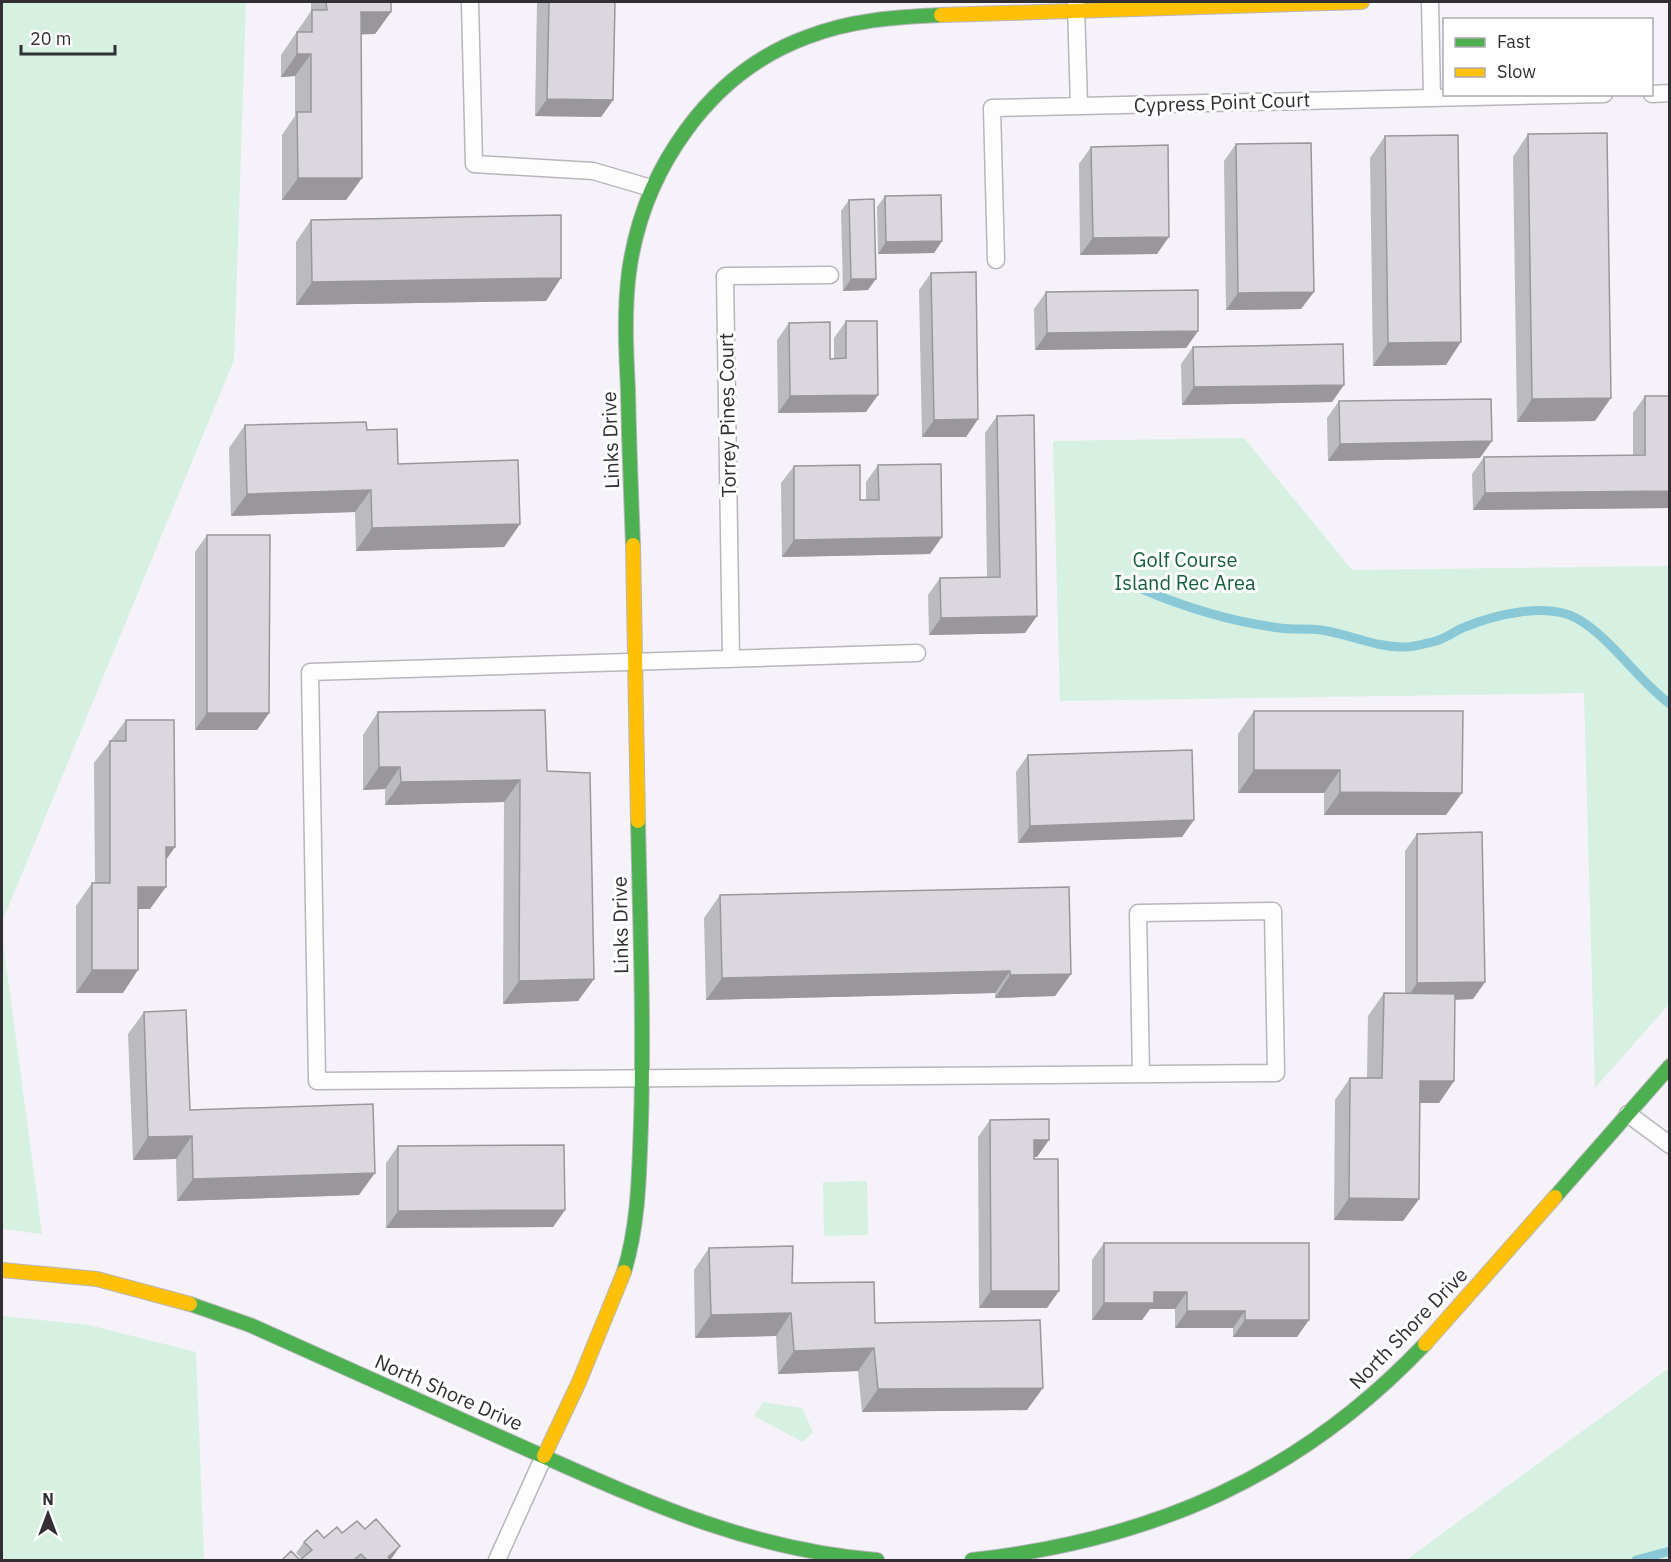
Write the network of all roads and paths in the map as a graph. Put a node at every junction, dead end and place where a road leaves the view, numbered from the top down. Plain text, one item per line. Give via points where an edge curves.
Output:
1 (470, 2) edge
2 (1362, 2) edge
3 (1430, 2) edge
4 (1076, 6) edge
5 (1670, 93) edge
6 (1653, 94) edge
7 (1489, 96) edge
8 (1432, 97) junction
9 (1079, 106) junction
10 (651, 188) junction
11 (996, 260) dead end
12 (830, 275) dead end
13 (917, 653) dead end
14 (730, 659) junction
15 (636, 662) junction
16 (1670, 1066) edge
17 (1141, 1074) junction
18 (642, 1077) junction
19 (1628, 1114) junction
20 (1670, 1145) edge
21 (2, 1270) edge
22 (544, 1456) junction
23 (497, 1560) edge
24 (877, 1560) edge
25 (972, 1560) edge

1 - 10 lane via 474,164 593,171
2 - 4 street, Links Drive
3 - 8 lane
4 - 9 lane
4 - 10 street, Links Drive via 887,17 837,27 795,42 750,67 715,96 682,134
5 - 6 lane
7 - 8 lane, Cypress Point Court
8 - 9 lane, Cypress Point Court
9 - 11 lane, Cypress Point Court via 992,108
10 - 15 street, Links Drive via 638,220 625,305
12 - 14 lane, Torrey Pines Court via 725,276
13 - 14 lane
14 - 15 lane
15 - 18 street, Links Drive
15 - 18 lane via 310,672 310,707 316,1081
16 - 19 street, North Shore Drive
17 - 17 lane via 1276,1073 1273,911 1138,913
17 - 18 lane
18 - 22 street, Links Drive via 638,1202 628,1259 601,1333
19 - 20 lane
19 - 25 street, North Shore Drive via 1407,1364 1309,1444 1216,1497 1147,1526 1066,1548
21 - 22 street, North Shore Drive via 107,1282 207,1309
22 - 23 lane
22 - 24 street, North Shore Drive via 716,1530 809,1553

